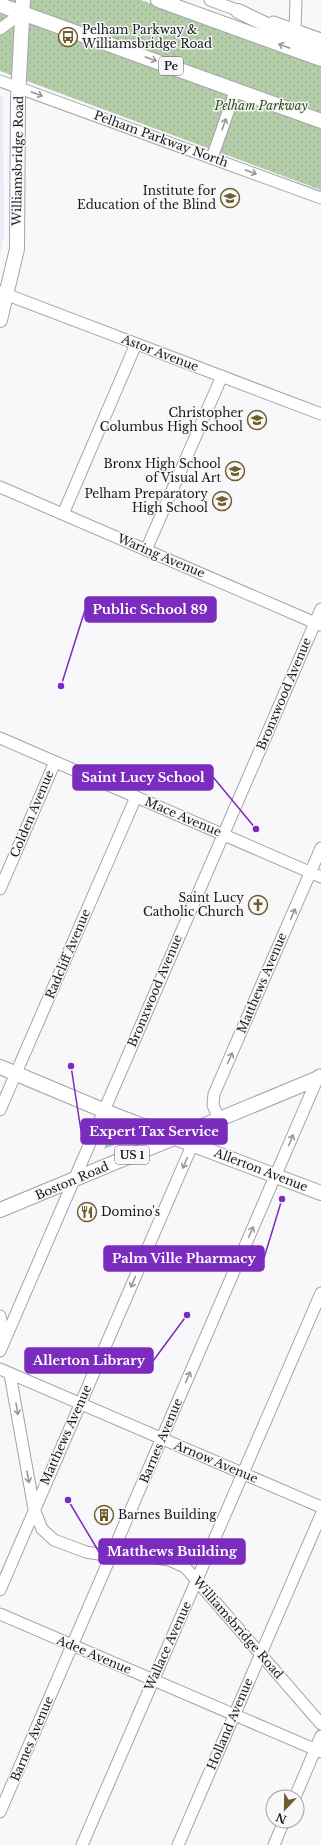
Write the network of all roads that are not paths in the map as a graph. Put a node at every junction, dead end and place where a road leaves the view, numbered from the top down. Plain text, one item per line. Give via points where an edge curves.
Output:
1 (158, 0) edge
2 (210, 0) edge
3 (296, 0) edge
4 (0, 5) edge
5 (22, 6) edge
6 (238, 11) junction
7 (0, 29) edge
8 (296, 30) junction
9 (321, 39) edge
10 (321, 51) edge
11 (321, 59) edge
12 (0, 81) edge
13 (19, 87) junction
14 (236, 90) junction
15 (321, 121) edge
16 (212, 158) junction
17 (321, 198) edge
18 (4, 293) edge
19 (0, 320) edge
20 (136, 344) junction
21 (222, 376) junction
22 (321, 414) edge
23 (0, 487) edge
24 (63, 514) junction
25 (146, 550) junction
26 (321, 610) edge
27 (318, 624) edge
28 (0, 738) edge
29 (55, 762) junction
30 (136, 797) junction
31 (223, 835) junction
32 (321, 848) edge
33 (310, 872) junction
34 (321, 877) edge
35 (0, 889) edge
36 (0, 1067) edge
37 (16, 1074) junction
38 (320, 1076) edge
39 (0, 1110) edge
40 (103, 1111) junction
41 (219, 1119) junction
42 (200, 1127) junction
43 (174, 1138) junction
44 (192, 1145) junction
45 (276, 1176) junction
46 (73, 1180) junction
47 (321, 1193) edge
48 (0, 1210) edge
49 (321, 1293) edge
50 (0, 1316) edge
51 (5, 1339) junction
52 (0, 1351) edge
53 (0, 1369) edge
54 (10, 1374) junction
55 (80, 1404) junction
56 (162, 1438) junction
57 (243, 1474) junction
58 (321, 1507) edge
59 (34, 1509) junction
60 (321, 1515) edge
61 (111, 1556) junction
62 (197, 1579) junction
63 (0, 1590) edge
64 (0, 1614) edge
65 (72, 1645) junction
66 (261, 1654) junction
67 (153, 1680) junction
68 (234, 1715) junction
69 (321, 1724) edge
70 (321, 1736) edge
71 (318, 1751) edge
72 (299, 1789) edge
73 (0, 1812) edge
74 (281, 1829) edge
75 (82, 1845) edge
76 (178, 1845) edge
77 (274, 1845) edge

11 -> 1 main road
2 - 6 street
3 - 8 street
4 - 5 main road, Pe
5 - 7 street
5 - 13 main road, Williamsbridge Road
5 -> 14 main road, Pe
6 - 8 street
6 - 10 main road
8 - 9 street
12 - 13 street, Pelham Parkway North
13 -> 16 street, Pelham Parkway North
13 - 18 main road, Williamsbridge Road via 17,249
14 - 15 main road, Pe
16 -> 14 street
16 -> 17 street, Pelham Parkway North
18 - 19 main road, Williamsbridge Road
18 - 20 street, Astor Avenue
20 - 21 street, Astor Avenue
20 - 24 street
21 - 22 street, Astor Avenue
21 - 25 street
23 - 24 street, Waring Avenue
24 - 25 street, Waring Avenue
25 - 27 street, Waring Avenue
26 - 27 street, Bronxwood Avenue
27 - 31 street, Bronxwood Avenue
28 - 29 street, Mace Avenue
29 - 30 street, Mace Avenue
29 - 35 street, Colden Avenue
30 - 31 street, Mace Avenue
30 - 37 street, Radcliff Avenue
31 - 33 street, Mace Avenue
31 - 40 street, Bronxwood Avenue
32 - 33 street, Matthews Avenue
33 - 34 street, Mace Avenue
41 -> 33 street, Matthews Avenue via 213,1105 214,1094
36 - 37 main road, Allerton Avenue
37 - 39 street, Radcliff Avenue
37 - 40 main road, Allerton Avenue
38 - 41 main road, Boston Road / US 1
45 -> 38 street, Barnes Avenue
40 - 43 main road, Allerton Avenue
40 - 46 street, Bronxwood Avenue
41 - 42 main road, Boston Road / US 1
42 - 43 main road, Boston Road / US 1
42 - 44 street, Matthews Avenue
43 - 44 main road, Allerton Avenue
43 - 46 main road, Boston Road / US 1
44 - 45 main road, Allerton Avenue
44 -> 55 street, Matthews Avenue
45 - 47 main road, Allerton Avenue
56 -> 45 street, Barnes Avenue
46 - 48 main road, Boston Road / US 1
46 - 51 street, Bronxwood Avenue
49 - 57 street, Wallace Avenue
50 - 51 street
51 - 52 street, Bronxwood Avenue
53 - 54 street, Arnow Avenue
54 - 55 street, Arnow Avenue
54 -> 59 street, Williamsbridge Road
55 - 56 street, Arnow Avenue
55 - 59 street, Matthews Avenue
56 - 57 street, Arnow Avenue
56 - 61 street, Barnes Avenue
57 - 58 street, Arnow Avenue
57 - 62 street, Wallace Avenue
59 - 61 street, Williamsbridge Road via 42,1529 54,1540 86,1552
59 - 63 street, Matthews Avenue
60 - 66 street, Holland Avenue
61 - 62 street, Williamsbridge Road via 142,1556 169,1560 185,1567
61 - 65 street, Barnes Avenue
62 - 66 street, Williamsbridge Road
62 - 67 street, Wallace Avenue
64 - 65 street, Adee Avenue
65 - 67 street, Adee Avenue
65 - 73 street, Barnes Avenue
66 - 68 street, Holland Avenue
66 - 69 street, Williamsbridge Road
67 - 68 street, Adee Avenue
67 - 75 street, Wallace Avenue
68 - 71 street, Adee Avenue
68 - 76 street, Holland Avenue
70 - 71 street
71 - 72 street
74 - 77 street

